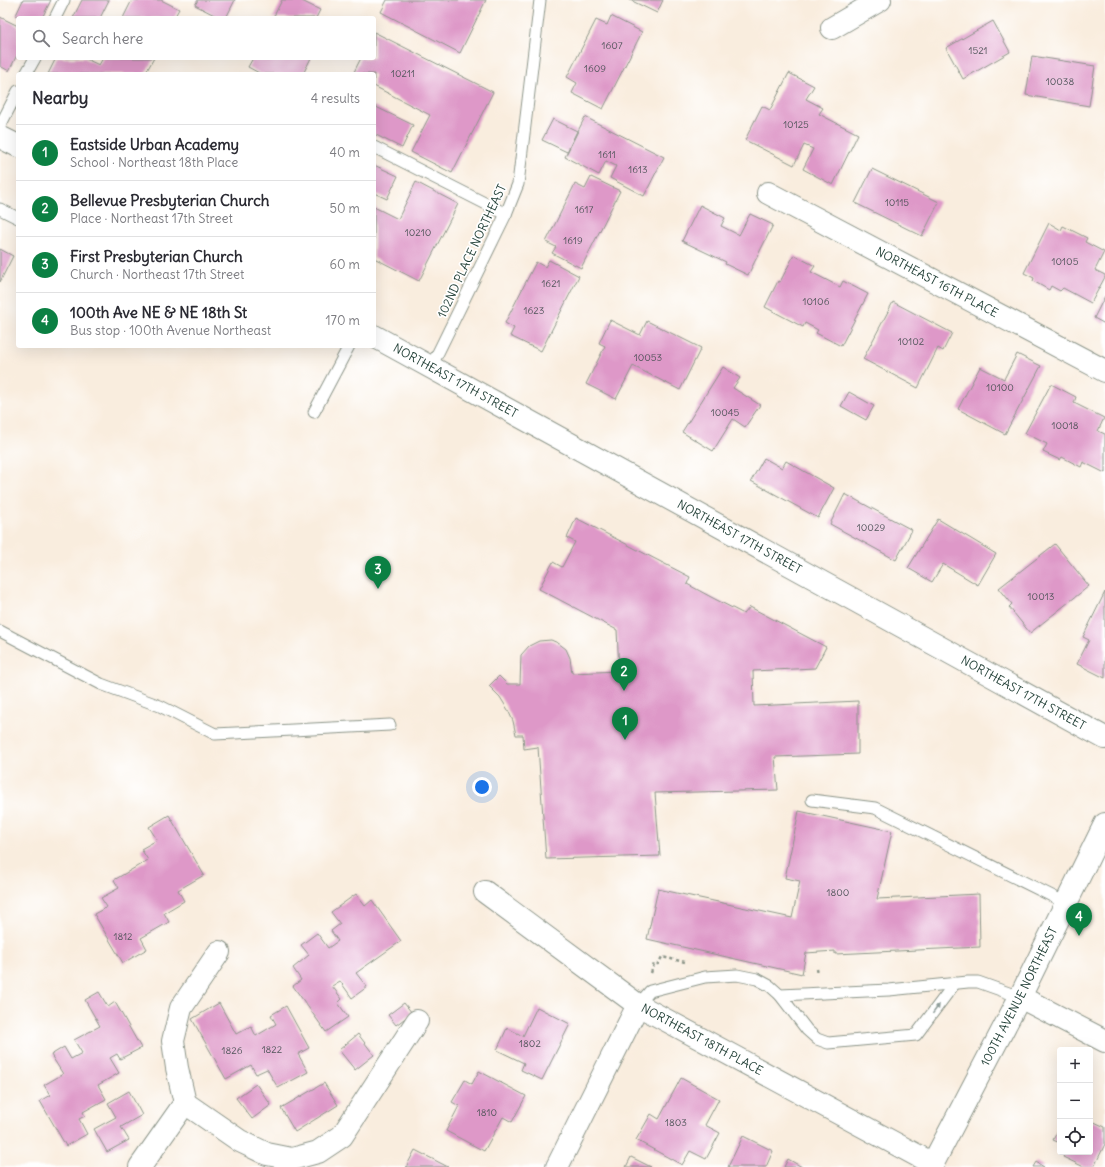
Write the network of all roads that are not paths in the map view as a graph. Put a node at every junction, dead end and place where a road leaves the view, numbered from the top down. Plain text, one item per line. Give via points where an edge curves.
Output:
1 (64, 0) edge
2 (540, 0) edge
3 (880, 0) edge
4 (56, 16) edge
5 (832, 28) dead end
6 (34, 60) edge
7 (27, 72) edge
8 (16, 95) edge
9 (0, 126) edge
10 (0, 137) edge
11 (16, 145) edge
12 (376, 148) edge
13 (768, 193) dead end
14 (0, 208) edge
15 (506, 214) junction
16 (16, 217) edge
17 (376, 337) edge
18 (348, 348) edge
19 (431, 367) junction
20 (1105, 371) edge
21 (314, 412) dead end
22 (0, 631) edge
23 (390, 725) dead end
24 (1105, 738) edge
25 (812, 800) dead end
26 (1105, 824) edge
27 (485, 892) dead end
28 (1066, 903) junction
29 (219, 952) dead end
30 (955, 983) junction
31 (780, 996) junction
32 (1020, 997) junction
33 (638, 1005) junction
34 (417, 1021) dead end
35 (1105, 1041) edge
36 (185, 1103) junction
37 (932, 1166) edge
38 (140, 1167) edge
39 (558, 1167) edge

1 - 4 lane
2 - 15 lane, 102ND PLACE NORTHEAST via 518,184
3 - 5 street
6 - 7 lane
8 - 9 lane
10 - 11 street
12 - 15 lane
13 - 20 street, NORTHEAST 16TH PLACE
14 - 16 lane
15 - 19 lane, 102ND PLACE NORTHEAST
17 - 19 street, NORTHEAST 17TH STREET
18 - 21 lane
19 - 24 street, NORTHEAST 17TH STREET
22 - 23 lane via 101,684 160,706 215,734
25 - 28 lane via 874,808
26 - 28 street, 100TH AVENUE NORTHEAST
27 - 33 street, NORTHEAST 18TH PLACE
28 - 32 street, 100TH AVENUE NORTHEAST
29 - 36 street via 181,1008 173,1041
30 - 31 lane via 889,990
31 -> 30 lane via 807,1030 817,1039 828,1043 916,1035
30 - 32 lane via 978,982
31 - 33 lane via 758,979 737,975 705,977 650,991
32 - 35 street
32 - 37 street, 100TH AVENUE NORTHEAST
33 - 37 street, NORTHEAST 18TH PLACE
33 - 39 street
34 - 36 street via 342,1136 318,1152 292,1159 267,1154 240,1141
36 - 38 street

